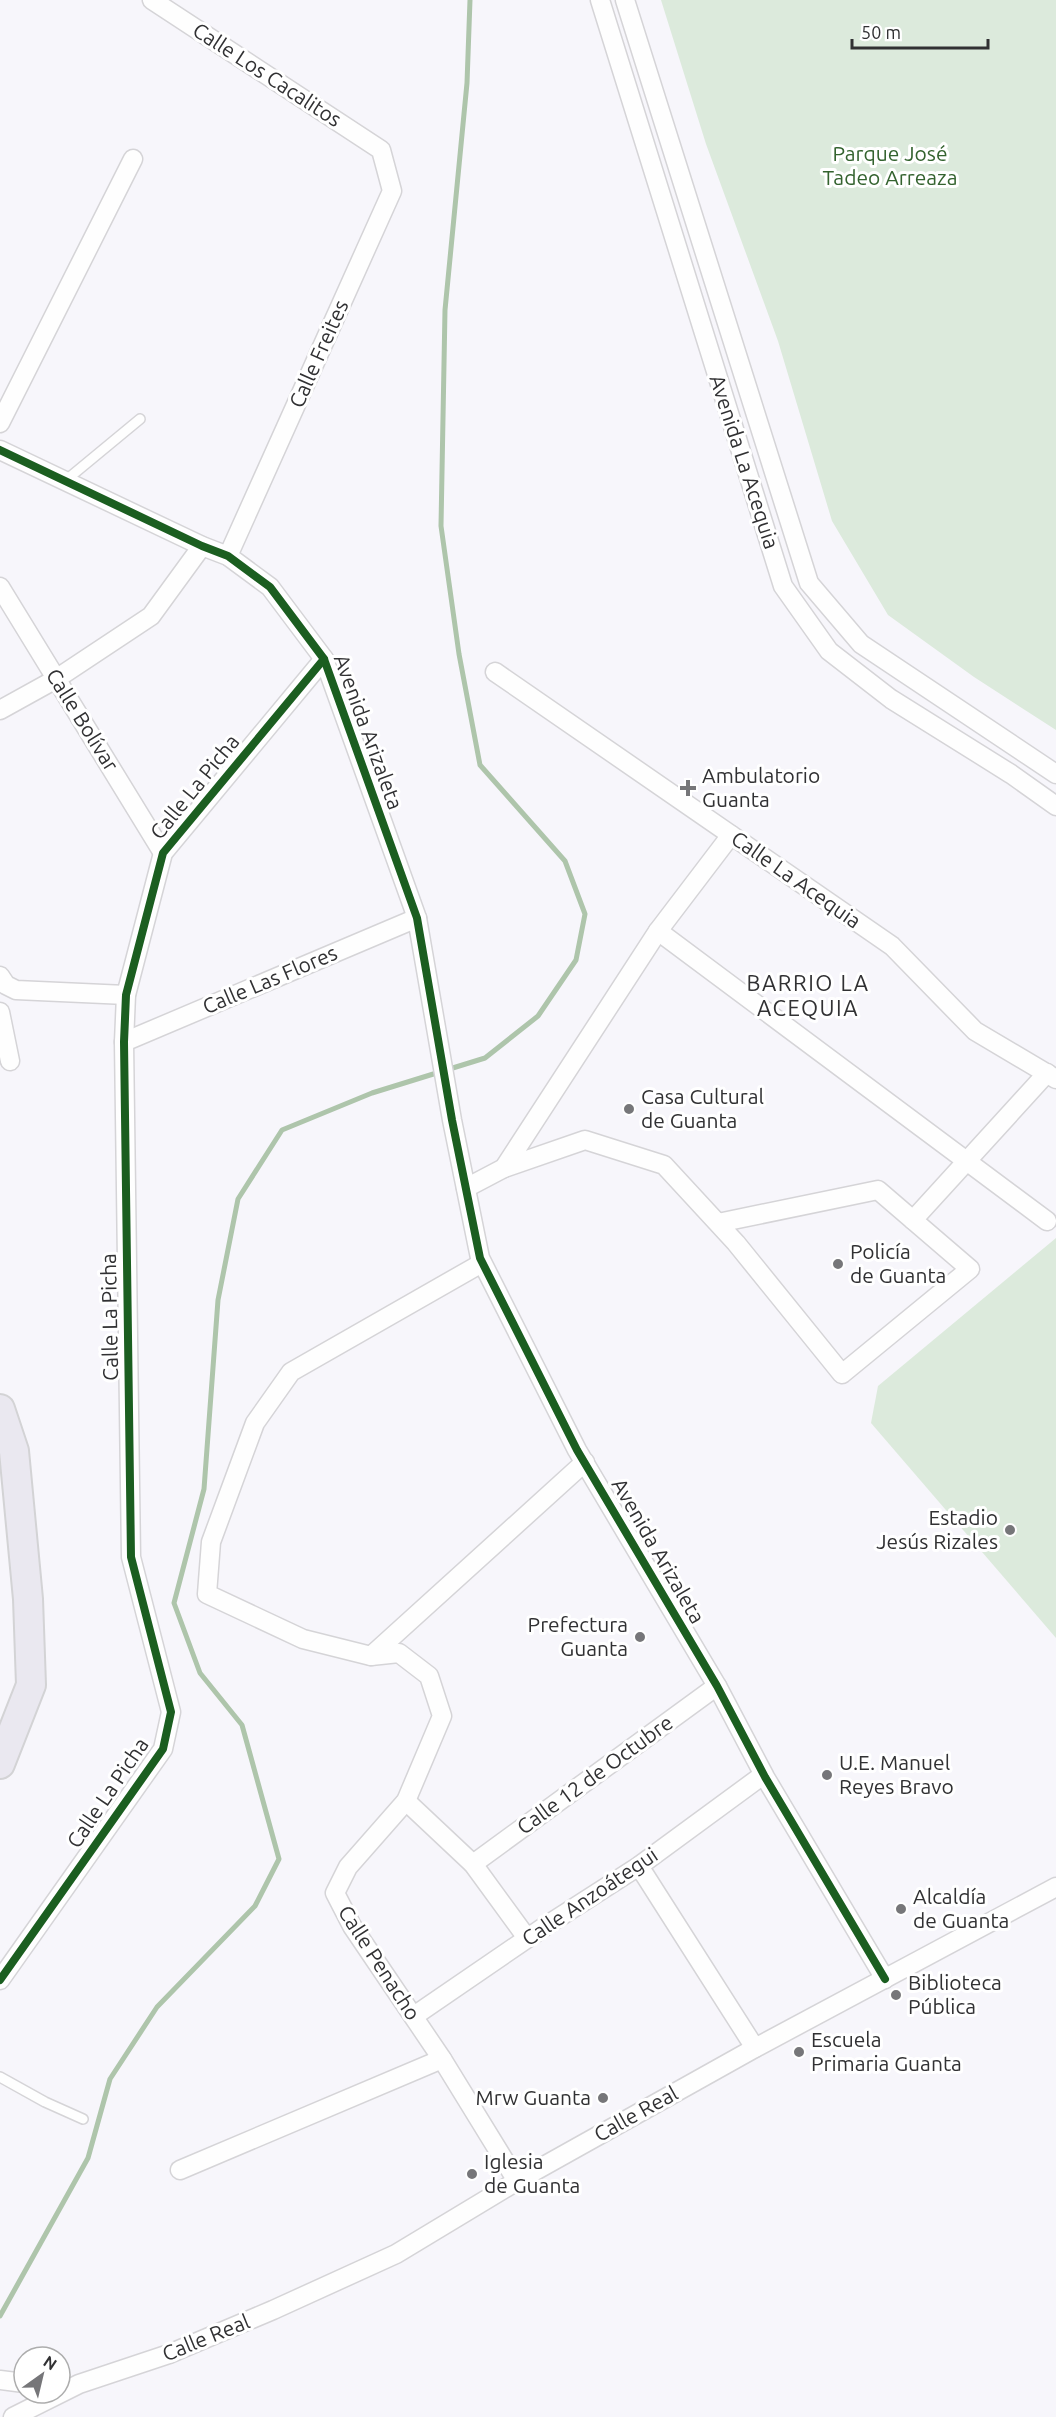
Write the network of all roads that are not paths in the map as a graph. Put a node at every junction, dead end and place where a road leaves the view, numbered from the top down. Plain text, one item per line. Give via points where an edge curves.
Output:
1 (152, 0) edge
2 (600, 0) edge
3 (625, 0) edge
4 (381, 150) joint
5 (133, 159) dead end
6 (140, 419) dead end
7 (0, 423) edge
8 (0, 450) edge
9 (66, 481) junction
10 (202, 546) junction
11 (228, 556) junction
12 (0, 587) edge
13 (324, 659) junction
14 (495, 672) dead end
15 (56, 679) junction
16 (0, 710) edge
17 (1056, 774) edge
18 (1056, 806) edge
19 (730, 835) junction
20 (164, 853) junction
21 (417, 918) junction
22 (658, 931) junction
23 (0, 976) edge
24 (126, 995) junction
25 (0, 1012) edge
26 (124, 1042) junction
27 (10, 1061) dead end
28 (1051, 1076) edge
29 (966, 1161) junction
30 (504, 1168) junction
31 (466, 1188) junction
32 (912, 1220) junction
33 (1047, 1221) dead end
34 (718, 1224) junction
35 (482, 1263) junction
36 (0, 1409) edge
37 (585, 1462) junction
38 (370, 1656) junction
39 (717, 1686) junction
40 (0, 1764) edge
41 (764, 1775) junction
42 (406, 1802) junction
43 (473, 1864) junction
44 (639, 1866) junction
45 (1056, 1887) edge
46 (527, 1938) junction
47 (885, 1979) junction
48 (0, 1980) edge
49 (414, 2016) junction
50 (755, 2048) junction
51 (442, 2058) junction
52 (0, 2077) edge
53 (83, 2119) dead end
54 (180, 2170) dead end
55 (517, 2181) junction
56 (72, 2384) edge
57 (79, 2384) junction
58 (13, 2417) edge

1 - 4 street, Calle Los Cacalitos
2 - 18 street, Avenida La Acequia via 783,586 829,651 891,699
3 - 17 street, Avenida La Acequia via 809,583 861,644
4 - 11 street, Calle Freites via 392,190
5 - 7 street
6 - 9 lane
8 - 9 street, Avenida Arizaleta
9 - 10 street, Avenida Arizaleta
10 - 11 street, Avenida Arizaleta
10 - 15 street via 151,616
11 - 13 street, Avenida Arizaleta via 270,587
12 - 15 street, Calle Bolívar
13 - 20 street, Calle La Picha
13 - 21 street, Avenida Arizaleta
14 - 19 street, Calle La Acequia
15 - 16 street
15 - 20 street, Calle Bolívar
19 - 22 street
19 - 28 street, Calle La Acequia via 892,946 975,1031
20 - 24 street, Calle La Picha
21 - 26 street, Calle Las Flores
21 - 31 street, Avenida Arizaleta
22 - 29 street
22 - 30 street
23 - 24 street via 6,986 16,990
24 - 26 street, Calle La Picha
25 - 27 street
26 - 48 street, Calle La Picha via 131,1557 171,1712 163,1749
28 - 29 street
29 - 32 street
29 - 33 street
30 - 31 street
30 - 34 street via 585,1140 664,1166
31 - 35 street, Avenida Arizaleta
32 - 34 street via 878,1190
32 - 34 street via 970,1269 842,1374
35 - 37 street, Avenida Arizaleta
35 - 38 street, Calle Penacho via 291,1372 255,1423 211,1542 207,1594 303,1639
36 - 40 highway via 14,1451 28,1599 31,1685
37 - 38 street
37 - 39 street, Avenida Arizaleta
38 - 42 street, Calle Penacho via 399,1653 429,1676 442,1716
39 - 41 street, Avenida Arizaleta
39 - 43 street, Calle 12 de Octubre
41 - 44 street, Calle Anzoátegui
41 - 47 street, Avenida Arizaleta
42 - 43 street
42 - 49 street, Calle Penacho via 348,1867 334,1893
43 - 46 street
44 - 46 street, Calle Anzoátegui
44 - 50 street
45 - 47 street, Calle Real
46 - 49 street, Calle Anzoátegui
47 - 50 street, Calle Real
49 - 51 street, Calle Penacho
50 - 55 street, Calle Real
51 - 54 street
51 - 55 street, Calle Penacho
52 - 53 lane
55 - 57 street, Calle Real via 375,2263 178,2350
56 - 57 street
57 - 58 street

